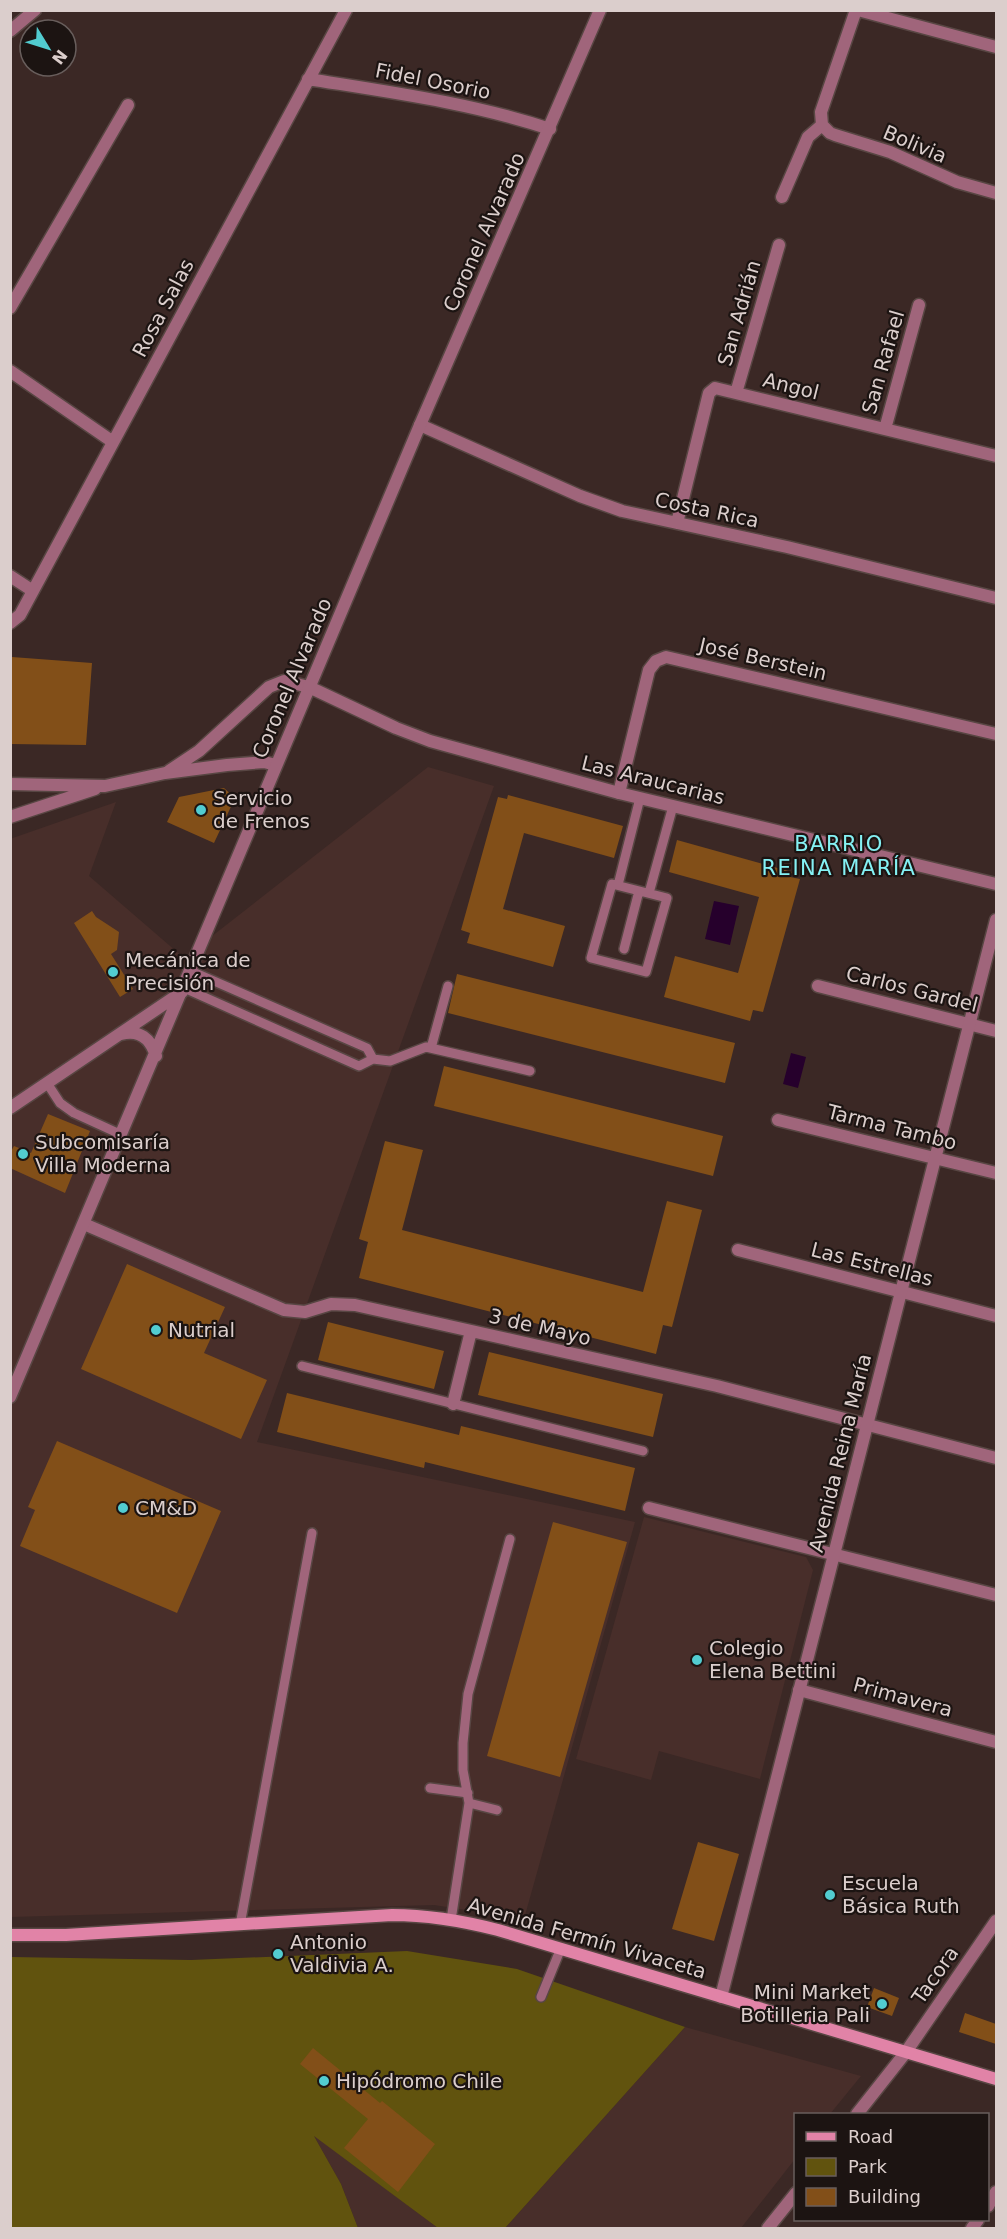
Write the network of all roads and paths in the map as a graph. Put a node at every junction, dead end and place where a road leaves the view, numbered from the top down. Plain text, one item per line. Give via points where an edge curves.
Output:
1 (35, 10) edge
2 (346, 10) edge
3 (600, 10) edge
4 (857, 10) edge
5 (10, 31) edge
6 (996, 47) edge
7 (308, 79) junction
8 (128, 105) dead end
9 (822, 125) junction
10 (550, 129) junction
11 (996, 193) edge
12 (783, 198) dead end
13 (779, 245) dead end
14 (920, 305) dead end
15 (10, 308) edge
16 (10, 371) edge
17 (736, 393) junction
18 (420, 425) junction
19 (885, 429) junction
20 (113, 442) junction
21 (996, 456) edge
22 (677, 523) junction
23 (10, 576) edge
24 (33, 591) junction
25 (996, 598) edge
26 (12, 623) edge
27 (309, 687) junction
28 (996, 734) edge
29 (276, 765) junction
30 (165, 773) junction
31 (10, 784) edge
32 (105, 786) junction
33 (619, 793) junction
34 (640, 798) junction
35 (673, 806) junction
36 (10, 817) edge
37 (996, 884) edge
38 (618, 885) junction
39 (644, 892) junction
40 (996, 920) edge
41 (624, 949) dead end
42 (191, 971) junction
43 (448, 986) dead end
44 (818, 986) dead end
45 (184, 989) junction
46 (970, 1024) junction
47 (996, 1031) edge
48 (120, 1035) junction
49 (431, 1048) junction
50 (156, 1056) junction
51 (374, 1059) junction
52 (530, 1071) dead end
53 (47, 1083) junction
54 (10, 1108) edge
55 (778, 1120) dead end
56 (122, 1135) junction
57 (936, 1157) junction
58 (996, 1173) edge
59 (84, 1224) junction
60 (738, 1250) dead end
61 (901, 1291) junction
62 (996, 1316) edge
63 (471, 1332) junction
64 (302, 1366) dead end
65 (10, 1397) edge
66 (453, 1404) junction
67 (867, 1426) junction
68 (643, 1451) dead end
69 (996, 1458) edge
70 (649, 1508) dead end
71 (312, 1533) dead end
72 (510, 1539) dead end
73 (834, 1555) junction
74 (996, 1595) edge
75 (799, 1690) junction
76 (996, 1742) edge
77 (430, 1788) dead end
78 (469, 1798) junction
79 (497, 1810) dead end
80 (451, 1920) junction
81 (996, 1921) edge
82 (240, 1925) junction
83 (10, 1935) edge
84 (561, 1948) junction
85 (541, 1997) dead end
86 (721, 1997) junction
87 (906, 2052) junction
88 (996, 2079) edge
89 (859, 2113) edge
90 (794, 2194) edge
91 (768, 2229) edge

1 - 5 street
2 - 7 street, Rosa Salas
3 - 10 street, Coronel Alvarado
4 - 6 street
4 - 9 street via 821,112
7 - 10 street, Fidel Osorio via 494,112
7 - 20 street, Rosa Salas
8 - 15 street
9 - 11 street, Bolivia via 835,135
9 - 12 street via 808,137
10 - 18 street, Coronel Alvarado
13 - 17 street, San Adrián
14 - 19 street, San Rafael
16 - 20 street
17 - 19 street, Angol
17 - 22 street, Angol via 719,388 709,393
18 - 22 street, Costa Rica via 594,501
18 - 27 street, Coronel Alvarado
19 - 21 street, Angol
20 - 24 street, Rosa Salas
22 - 25 street, Costa Rica
23 - 24 street
24 - 26 street, Rosa Salas
27 - 29 street, Coronel Alvarado
27 - 30 street, Las Araucarias via 284,681 269,687 199,751
27 - 33 street, Las Araucarias via 430,741
28 - 33 street, José Berstein via 666,657 649,670
29 - 30 street via 252,762
29 - 42 street, Coronel Alvarado
30 - 32 street
31 - 32 street
32 - 36 street
33 - 34 street, Las Araucarias
34 - 35 street, Las Araucarias
34 - 38 lane
35 - 37 street, Las Araucarias
35 - 39 lane
38 - 39 lane
38 - 39 lane via 612,884 591,958 646,972 667,898
39 - 41 lane
40 - 46 street, Avenida Reina María
42 - 45 street, Coronel Alvarado
42 - 51 lane via 367,1048
43 - 49 lane
44 - 46 street, Carlos Gardel
45 - 48 street
45 - 50 street, Coronel Alvarado
45 - 51 lane via 359,1066
46 - 47 street, Carlos Gardel
46 - 57 street, Avenida Reina María
48 - 50 street via 141,1035 151,1043
48 - 53 street
49 - 51 lane via 390,1061
49 - 52 lane
50 - 56 street, Coronel Alvarado
53 - 54 street
53 - 56 lane via 60,1103 74,1113
55 - 57 street, Tarma Tambo
56 - 59 street, Coronel Alvarado
57 - 58 street, Tarma Tambo
57 - 61 street, Avenida Reina María
59 - 63 street, 3 de Mayo via 284,1310 305,1312 332,1305 355,1305
59 - 65 street, Coronel Alvarado
60 - 61 street, Las Estrellas
61 - 62 street, Las Estrellas
61 - 67 street, Avenida Reina María
63 - 66 street
63 - 67 street, 3 de Mayo via 717,1386
64 - 66 lane
66 - 68 lane
67 - 69 street, 3 de Mayo
67 - 73 street, Avenida Reina María
70 - 73 street
71 - 82 lane
72 - 78 lane via 468,1694 463,1770
73 - 74 street
73 - 75 street, Avenida Reina María
75 - 76 street, Primavera
75 - 86 street, Avenida Reina María
77 - 78 lane
78 - 79 lane
78 - 80 lane
80 - 82 main road, Avenida Fermín Vivaceta via 392,1915
80 - 84 main road, Avenida Fermín Vivaceta
81 - 87 street, Tacora
82 - 83 main road, Avenida Fermín Vivaceta
84 - 85 lane
84 - 86 main road, Avenida Fermín Vivaceta
86 - 87 main road, Avenida Fermín Vivaceta
87 - 88 main road, Avenida Fermín Vivaceta
87 - 89 street, Tacora
90 - 91 street

